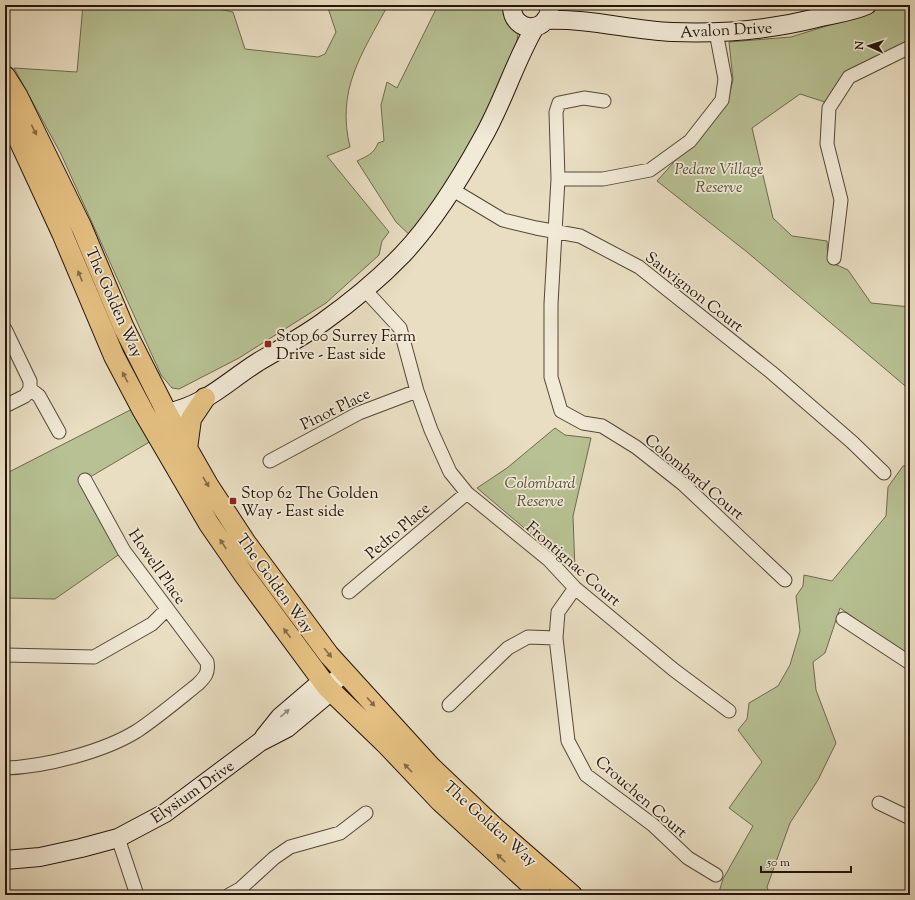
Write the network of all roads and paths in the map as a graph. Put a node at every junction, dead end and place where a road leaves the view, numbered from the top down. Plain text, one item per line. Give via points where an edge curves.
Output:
1 (512, 5) edge
2 (867, 5) edge
3 (540, 16) edge
4 (716, 32) junction
5 (910, 47) edge
6 (5, 76) edge
7 (11, 98) edge
8 (604, 101) dead end
9 (5, 110) edge
10 (558, 179) junction
11 (453, 190) junction
12 (555, 231) junction
13 (834, 258) dead end
14 (365, 290) junction
15 (5, 329) edge
16 (258, 362) junction
17 (30, 389) junction
18 (417, 391) junction
19 (206, 398) junction
20 (5, 406) edge
21 (143, 412) junction
22 (167, 413) junction
23 (59, 432) dead end
24 (178, 451) junction
25 (270, 461) dead end
26 (884, 473) dead end
27 (85, 480) dead end
28 (467, 493) junction
29 (785, 580) dead end
30 (575, 588) junction
31 (349, 592) dead end
32 (167, 609) junction
33 (843, 619) dead end
34 (556, 638) junction
35 (5, 655) edge
36 (910, 663) edge
37 (345, 673) junction
38 (327, 687) junction
39 (450, 705) dead end
40 (729, 711) dead end
41 (5, 768) edge
42 (879, 803) dead end
43 (366, 813) dead end
44 (910, 818) edge
45 (118, 838) junction
46 (5, 860) edge
47 (716, 875) dead end
48 (137, 895) edge
49 (229, 895) edge
50 (542, 895) edge
51 (572, 895) edge

1 - 3 street via 513,16
2 - 4 street, Avalon Drive via 762,29
3 - 4 street, Avalon Drive via 672,32
3 - 11 street via 492,122
4 - 10 street via 725,79 722,100 690,141 650,170 603,179
5 - 13 street via 849,76 829,108 827,144 841,200
6 - 7 main road, The Golden Way
7 -> 22 main road, The Golden Way via 82,228 124,328
8 - 10 street, Colombard Court via 584,98 559,102 556,112
21 -> 9 main road, The Golden Way via 114,356 59,226
10 - 12 street, Colombard Court
11 - 12 street, Sauvignon Court via 503,220
11 - 14 street via 403,254
12 - 26 street, Sauvignon Court via 580,236 639,267 771,372
12 - 29 street, Colombard Court via 551,377 561,411 583,423 602,426 636,447 683,484
14 - 16 street via 322,323
14 - 18 street, Frontignac Court via 400,328
15 - 17 street via 30,381
16 - 19 street
16 - 22 street via 212,381 182,398
17 - 20 street via 25,396
17 - 23 street via 40,396
18 - 25 street, Pinot Place via 359,413
18 - 28 street, Frontignac Court via 450,472
19 - 22 street via 187,408
19 - 24 main road via 191,419
21 - 22 main road
21 - 24 main road, The Golden Way
22 - 24 main road
24 -> 37 main road, The Golden Way via 208,484 290,604
38 -> 24 main road, The Golden Way via 244,576 209,524
27 - 32 street, Howell Place via 118,541
28 - 30 street, Frontignac Court via 549,560
28 - 31 street, Pedro Place
30 - 34 street, Crouchen Court via 558,612
30 - 40 street, Frontignac Court via 674,670
32 - 35 street via 152,624 94,657
32 - 41 street, Howell Place via 207,662 209,669 198,684 137,731 121,739 76,756 24,767
33 - 36 street
34 - 39 street via 528,637 508,648
34 - 47 street, Crouchen Court via 568,741 586,774 652,825 688,858
37 - 38 street, Elysium Drive
37 -> 51 main road, The Golden Way via 463,799
38 - 45 street, Elysium Drive via 315,687 280,717 260,742 165,813
50 -> 38 main road, The Golden Way via 452,812
42 - 44 street
43 - 49 street via 340,833 319,841 290,847 240,889
45 - 46 street, Elysium Drive via 40,857
45 - 48 street

